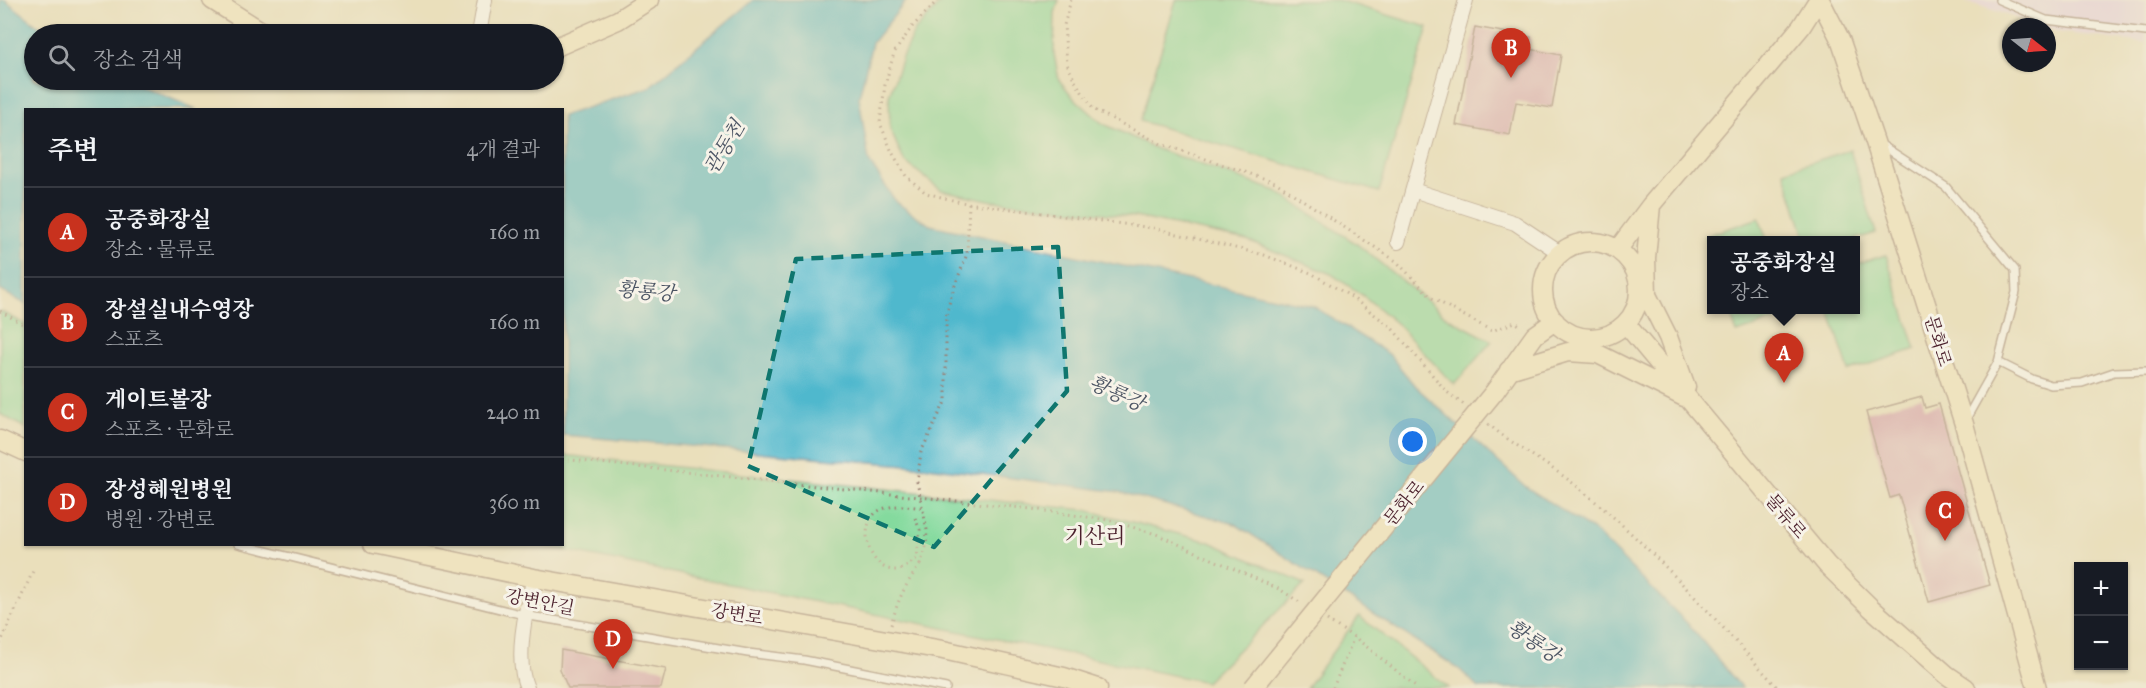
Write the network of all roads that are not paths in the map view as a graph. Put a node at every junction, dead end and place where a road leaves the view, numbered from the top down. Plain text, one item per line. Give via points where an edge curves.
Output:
1 (212, 0) edge
2 (484, 0) edge
3 (649, 0) edge
4 (1466, 0) edge
5 (1819, 0) edge
6 (1999, 0) edge
7 (250, 24) edge
8 (480, 24) edge
9 (2146, 32) edge
10 (564, 44) edge
11 (1875, 142) junction
12 (1413, 190) junction
13 (1651, 205) junction
14 (1398, 242) dead end
15 (1617, 249) junction
16 (1560, 254) junction
17 (1555, 321) junction
18 (1626, 324) junction
19 (1998, 362) junction
20 (1509, 370) junction
21 (2146, 370) edge
22 (1690, 400) junction
23 (1964, 424) junction
24 (0, 440) edge
25 (24, 451) edge
26 (246, 546) edge
27 (382, 546) edge
28 (534, 578) junction
29 (524, 615) junction
30 (528, 688) edge
31 (946, 688) edge
32 (1098, 688) edge
33 (1253, 688) edge
34 (1966, 688) edge
35 (2037, 688) edge

1 - 7 street
2 - 8 street
3 - 10 street via 618,21
4 - 12 street
5 - 11 street, 문화로 via 1840,39
5 - 13 street, 문화로
6 - 9 lane via 2046,20
11 - 19 lane via 1946,187 2015,270 2016,292
11 - 23 street, 문화로
12 - 14 street
12 - 16 street via 1515,223
13 - 15 street, 문화로
13 - 22 street via 1647,295 1668,337
15 - 16 street via 1588,242 1573,245
15 - 18 street via 1632,265 1639,285 1636,305
16 - 17 street via 1544,280 1543,295
17 - 18 street via 1583,338 1599,338
17 - 20 street, 문화로 via 1535,335
18 - 22 street, 물류로
19 - 21 lane via 2052,385 2082,383 2114,372
19 - 23 lane
20 - 22 street via 1568,352 1598,354
20 - 33 street, 문화로, bridge
22 - 34 street, 물류로 via 1827,565 1871,608
23 - 35 street, 문화로
24 - 25 street
26 - 29 lane, 강변안길
27 - 28 street, 강변로
28 - 29 street
28 - 32 street, 강변로 via 887,640 1007,664
29 - 30 street via 522,676
29 - 31 lane, 강변안길 via 804,660

